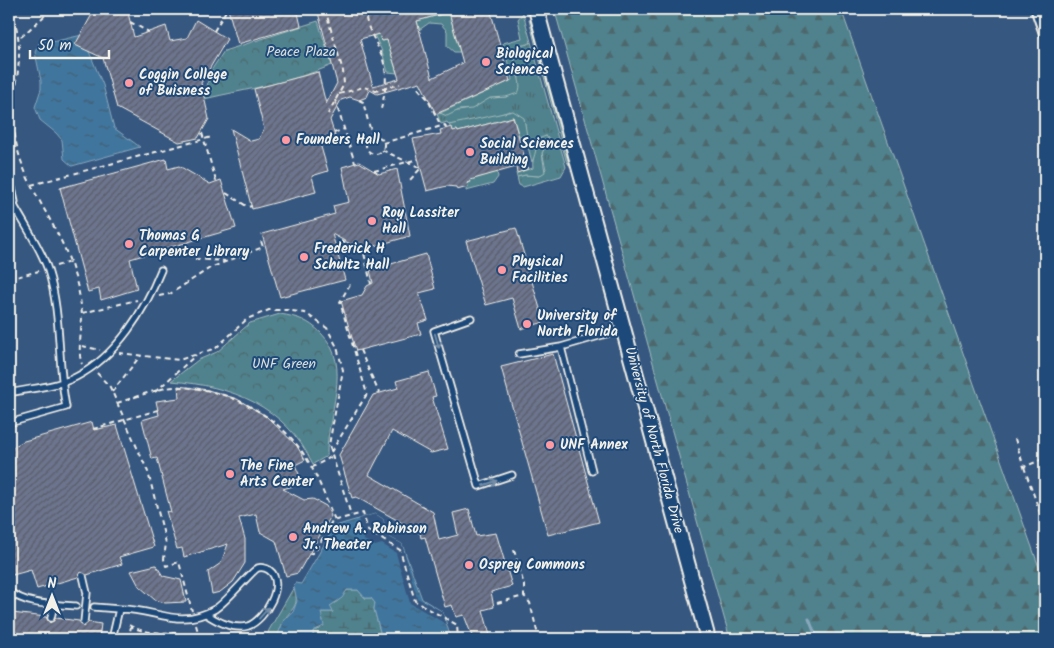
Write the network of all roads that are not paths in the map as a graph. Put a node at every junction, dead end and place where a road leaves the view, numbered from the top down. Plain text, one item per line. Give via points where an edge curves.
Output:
1 (536, 9) edge
2 (1036, 9) edge
3 (1045, 32) edge
4 (9, 188) edge
5 (10, 200) edge
6 (162, 270) dead end
7 (471, 318) dead end
8 (623, 329) junction
9 (561, 347) junction
10 (519, 354) dead end
11 (61, 382) junction
12 (9, 393) edge
13 (9, 423) edge
14 (592, 471) dead end
15 (512, 475) dead end
16 (83, 576) dead end
17 (9, 591) edge
18 (54, 604) junction
19 (76, 606) dead end
20 (94, 607) dead end
21 (119, 609) junction
22 (206, 614) junction
23 (51, 618) dead end
24 (84, 622) dead end
25 (112, 639) edge
26 (708, 639) edge

1 - 8 street, University of North Florida Drive
2 - 3 street
4 - 5 street
5 - 11 lane via 39,249 52,287 58,315
6 - 11 lane via 141,313 109,351 90,367
7 -> 15 lane via 434,331 480,486
8 - 9 lane
8 - 26 street, University of North Florida Drive
9 - 10 lane
9 - 14 lane
11 - 12 lane
11 - 13 lane via 66,407
16 - 24 lane, bridge via 87,593
17 - 18 lane via 20,598
18 - 19 lane
18 - 23 lane
20 - 21 lane
21 - 22 lane via 139,609 180,619
21 - 25 lane
22 -> 22 lane via 217,622 232,626 248,626 261,619 270,608 273,597 275,583 271,571 257,568 231,597

